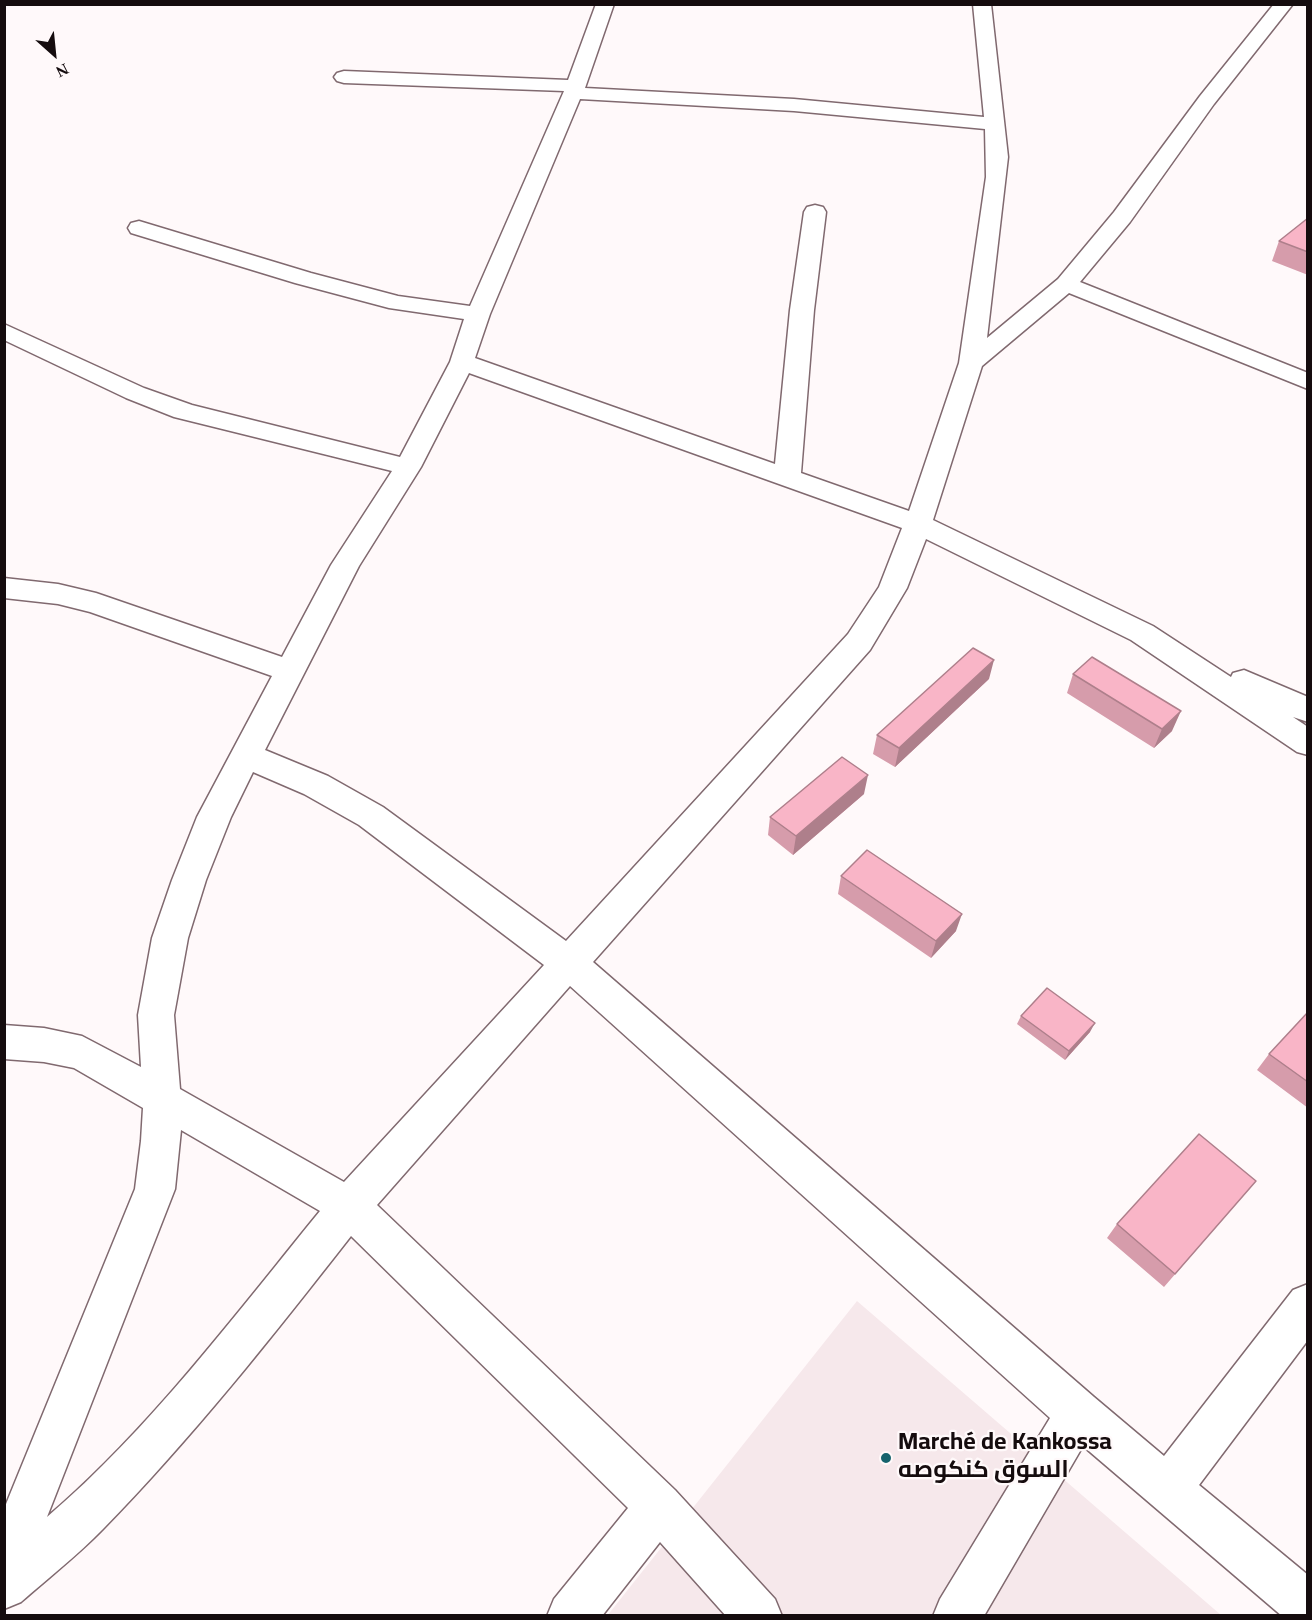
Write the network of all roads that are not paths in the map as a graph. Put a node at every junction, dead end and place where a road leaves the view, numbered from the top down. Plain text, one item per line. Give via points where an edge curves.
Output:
1 (606, 4) edge
2 (982, 4) edge
3 (1284, 4) edge
4 (344, 77) dead end
5 (574, 90) junction
6 (994, 124) junction
7 (815, 212) dead end
8 (139, 228) dead end
9 (1066, 284) junction
10 (478, 314) junction
11 (4, 331) edge
12 (462, 362) junction
13 (971, 363) junction
14 (1308, 382) edge
15 (408, 467) junction
16 (787, 477) junction
17 (918, 524) junction
18 (4, 588) edge
19 (1142, 633) junction
20 (291, 671) junction
21 (1308, 711) edge
22 (1308, 743) edge
23 (247, 756) junction
24 (569, 963) junction
25 (4, 1042) edge
26 (162, 1101) junction
27 (349, 1206) junction
28 (1308, 1305) edge
29 (1078, 1413) junction
30 (1168, 1488) junction
31 (659, 1506) junction
32 (4, 1568) edge
33 (4, 1585) edge
34 (1308, 1606) edge
35 (571, 1616) edge
36 (758, 1616) edge
37 (957, 1616) edge

1 - 5 street
2 - 6 street
3 - 9 street via 1207,100 1122,217
4 - 5 street
5 - 6 street
5 - 10 street
6 - 13 street via 997,177
7 - 16 street
8 - 10 street via 397,303
9 - 13 street
9 - 14 street
10 - 12 street
11 - 15 street via 135,393 183,411
12 - 15 street
12 - 16 street
13 - 17 street
15 - 20 street via 345,565
16 - 17 street
17 - 19 street
17 - 24 street via 892,588 859,642
18 - 20 street via 96,603
19 - 21 street
19 - 22 street
20 - 23 street
23 - 24 street via 316,785 371,816
23 - 26 street via 214,817 170,938 156,1015
24 - 27 street
24 - 29 street
25 - 26 street via 82,1053
26 - 27 street
26 - 32 street via 155,1189
27 - 31 street
27 - 33 street via 165,1431 86,1515
28 - 30 street
29 - 30 street
29 - 37 street
30 - 34 street
31 - 35 street
31 - 36 street

